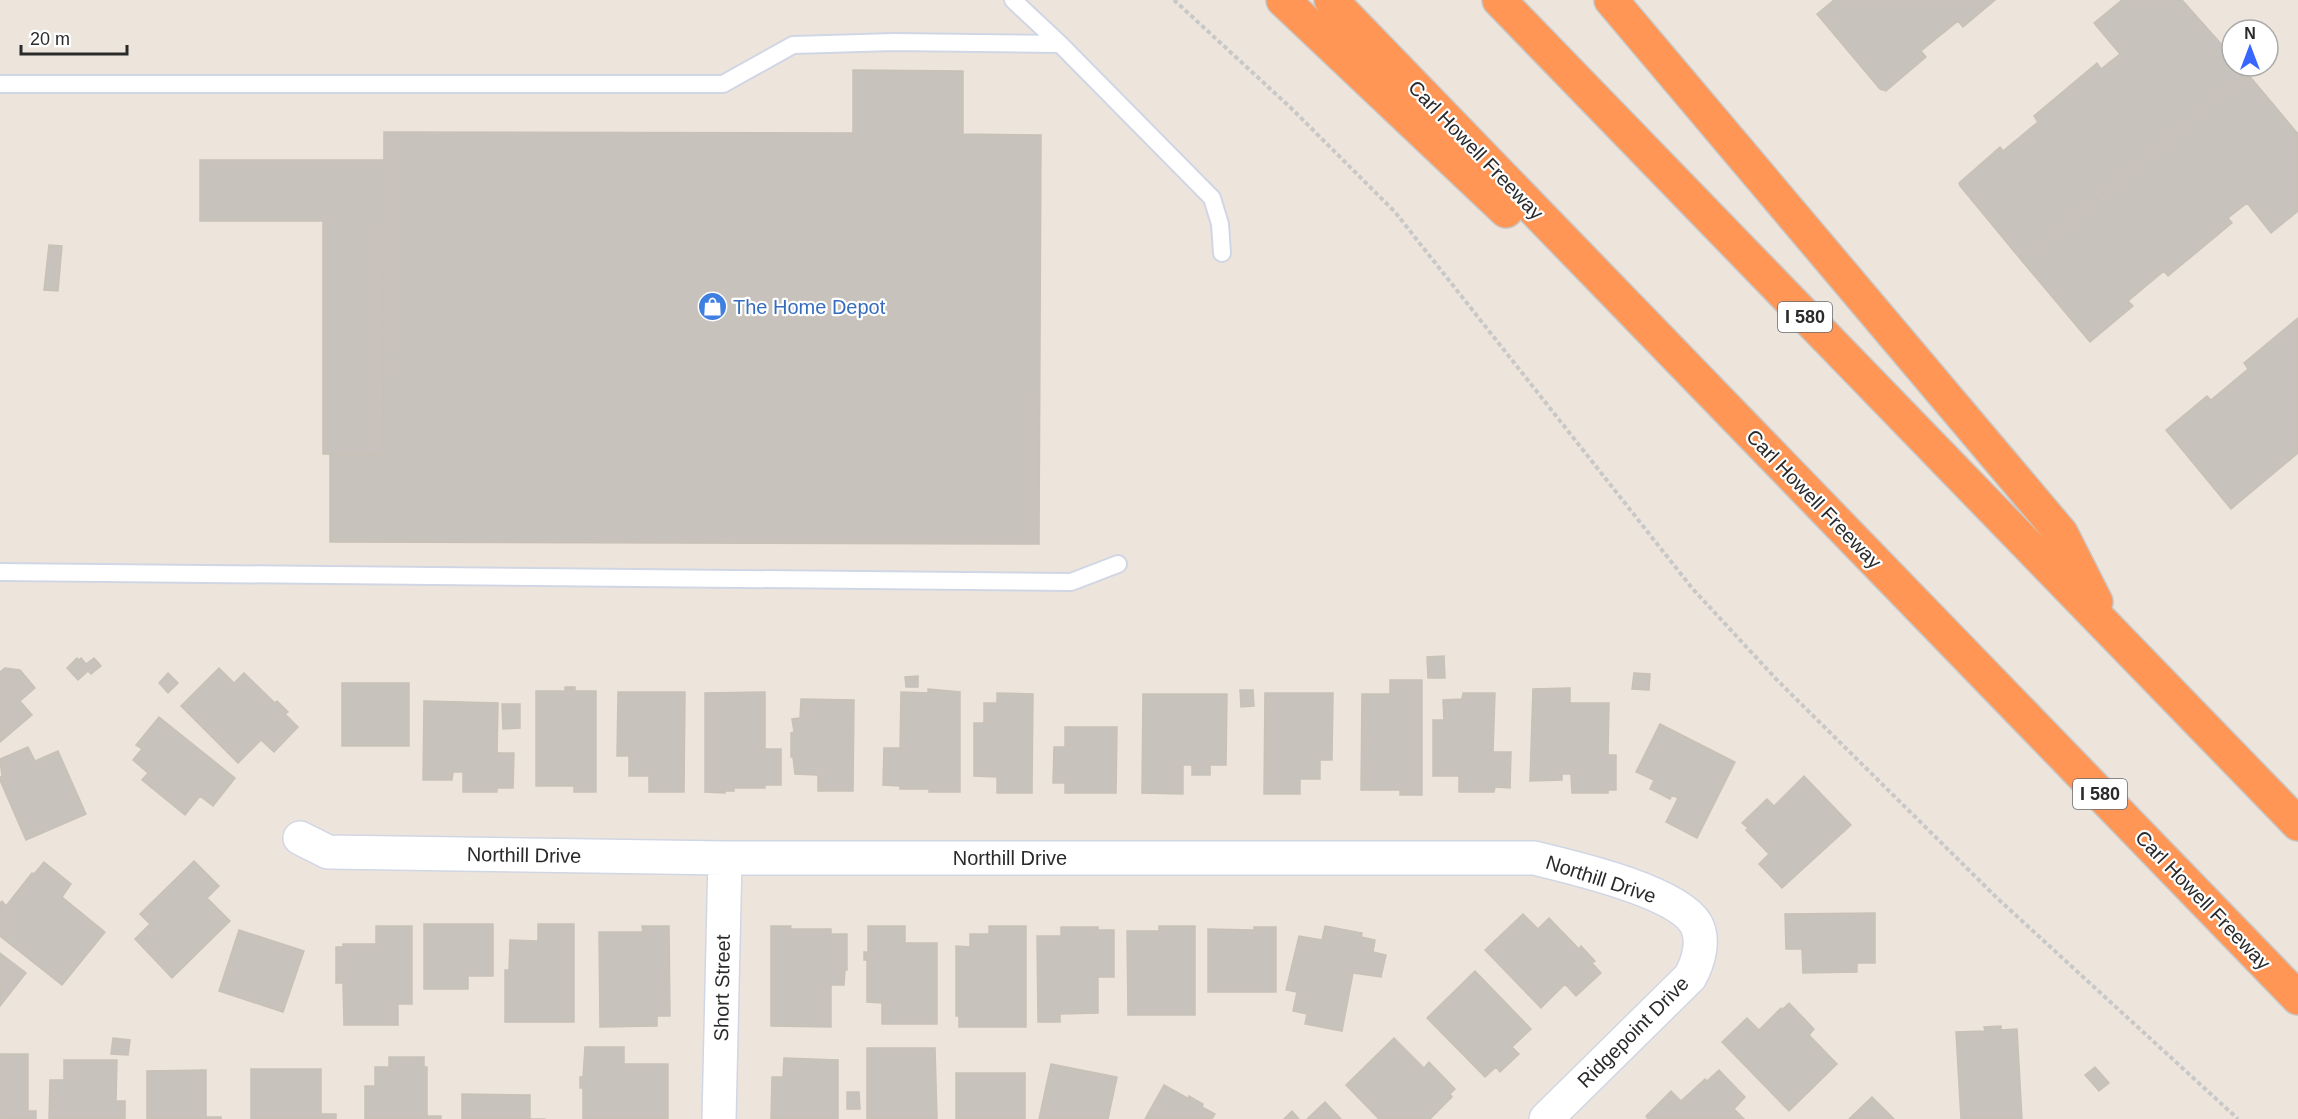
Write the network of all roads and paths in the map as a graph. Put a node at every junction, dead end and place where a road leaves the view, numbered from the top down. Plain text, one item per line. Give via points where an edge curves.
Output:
1 (1013, 0) edge
2 (1174, 0) edge
3 (1283, 0) edge
4 (1331, 0) edge
5 (1499, 0) edge
6 (1611, 0) edge
7 (1060, 44) junction
8 (0, 84) edge
9 (1222, 252) dead end
10 (1118, 564) dead end
11 (0, 572) edge
12 (1902, 590) junction
13 (2112, 632) junction
14 (2298, 824) edge
15 (300, 838) dead end
16 (725, 858) junction
17 (1699, 934) joint
18 (2298, 998) edge
19 (719, 1119) edge
20 (1546, 1119) edge
21 (2238, 1119) edge

1 - 7 lane
2 - 21 path via 1291,108 1395,212 1692,588 1776,679 1997,898
3 - 12 highway
4 - 12 highway, Carl Howell Freeway / I 580
5 - 13 highway, I 580
6 - 13 highway via 2061,533
7 - 8 lane via 793,45 723,84
7 - 9 lane via 1212,198 1220,224
10 - 11 lane via 1071,582
12 - 18 highway, Carl Howell Freeway / I 580
13 - 14 highway, I 580
15 - 16 street, Northill Drive via 328,852
16 - 17 street, Northill Drive via 1534,858 1581,869 1672,902 1696,923
16 - 19 street, Short Street
17 - 20 street, Ridgepoint Drive via 1699,953 1690,977

